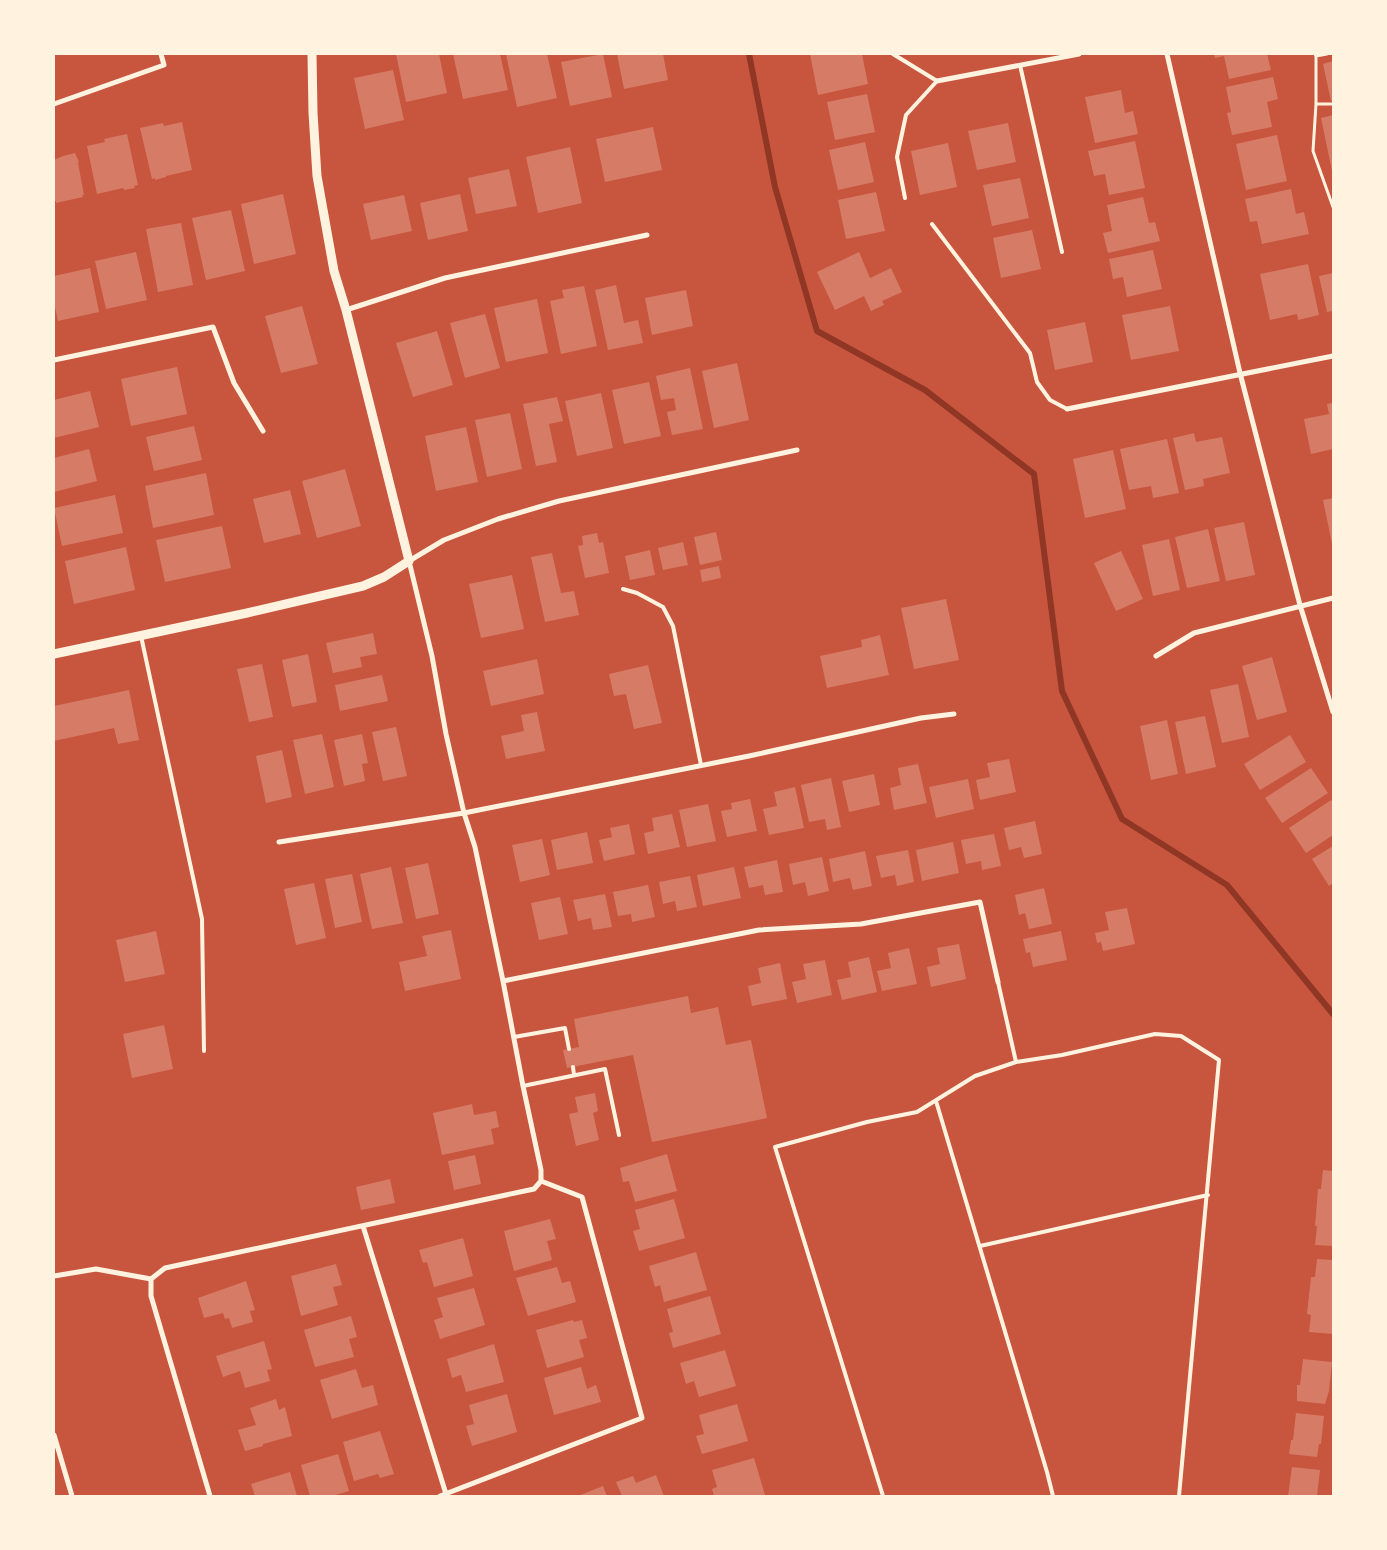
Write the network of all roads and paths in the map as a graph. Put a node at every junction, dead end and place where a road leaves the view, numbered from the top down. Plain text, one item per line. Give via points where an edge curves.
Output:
1 (161, 54) edge
2 (312, 54) edge
3 (893, 54) edge
4 (1079, 54) edge
5 (1168, 54) edge
6 (1327, 54) edge
7 (1315, 55) edge
8 (1020, 65) junction
9 (937, 81) junction
10 (54, 104) edge
11 (1316, 104) junction
12 (1333, 104) edge
13 (905, 198) dead end
14 (1333, 207) edge
15 (932, 224) dead end
16 (647, 235) dead end
17 (1062, 252) dead end
18 (346, 310) junction
19 (1333, 356) edge
20 (54, 360) edge
21 (1240, 373) junction
22 (1067, 409) joint
23 (262, 431) dead end
24 (797, 450) dead end
25 (409, 561) junction
26 (623, 589) dead end
27 (1333, 598) edge
28 (1300, 605) junction
29 (141, 636) junction
30 (54, 654) edge
31 (1156, 656) dead end
32 (1333, 712) edge
33 (954, 714) dead end
34 (701, 766) junction
35 (464, 813) junction
36 (279, 842) dead end
37 (503, 980) junction
38 (998, 982) joint
39 (514, 1037) junction
40 (569, 1049) dead end
41 (204, 1051) dead end
42 (1016, 1062) junction
43 (573, 1067) dead end
44 (574, 1075) junction
45 (522, 1086) junction
46 (936, 1101) junction
47 (619, 1135) dead end
48 (542, 1181) junction
49 (1208, 1195) junction
50 (363, 1226) junction
51 (980, 1246) junction
52 (54, 1276) edge
53 (151, 1279) junction
54 (54, 1435) edge
55 (443, 1495) edge
56 (72, 1496) edge
57 (210, 1496) edge
58 (883, 1496) edge
59 (1053, 1496) edge
60 (1179, 1496) edge

1 - 10 street via 164,64
2 - 18 street via 317,176 334,271
3 - 9 lane
4 - 8 street
5 - 21 street
6 - 7 path
7 - 11 path
8 - 9 street
8 - 17 lane
9 - 13 lane via 906,115 897,157
11 - 12 path
11 - 14 path via 1313,152
15 - 22 lane via 1030,353 1037,382 1050,400
16 - 18 street via 445,278
18 - 25 street
19 - 21 street
20 - 23 street via 213,327 234,383
21 - 22 street
21 - 28 street
24 - 25 street via 559,501 498,519 444,540
25 - 29 street via 363,586
25 - 35 street
26 - 34 lane via 663,607 673,626
27 - 28 street
28 - 31 street via 1194,633
28 - 32 street
29 - 30 street
29 - 41 lane via 202,919
33 - 34 street via 921,718
34 - 35 street
35 - 36 street
35 - 37 street via 475,847
37 - 38 street via 759,930 861,924 980,902
37 - 39 street
38 - 42 lane
39 - 40 lane via 565,1028
39 - 45 street
42 - 46 lane via 975,1076
42 - 49 lane via 1155,1034 1181,1036 1219,1060
43 - 44 lane
44 - 45 lane
44 - 47 lane via 605,1069
45 - 48 street
46 - 51 lane
46 - 58 lane via 917,1112 776,1147
48 - 50 street via 534,1190
48 - 55 street via 582,1197 642,1418
49 - 51 lane
49 - 60 lane
50 - 53 street via 165,1268
50 - 55 street
51 - 59 lane
52 - 53 street via 96,1269
53 - 57 street via 150,1296
54 - 56 street

